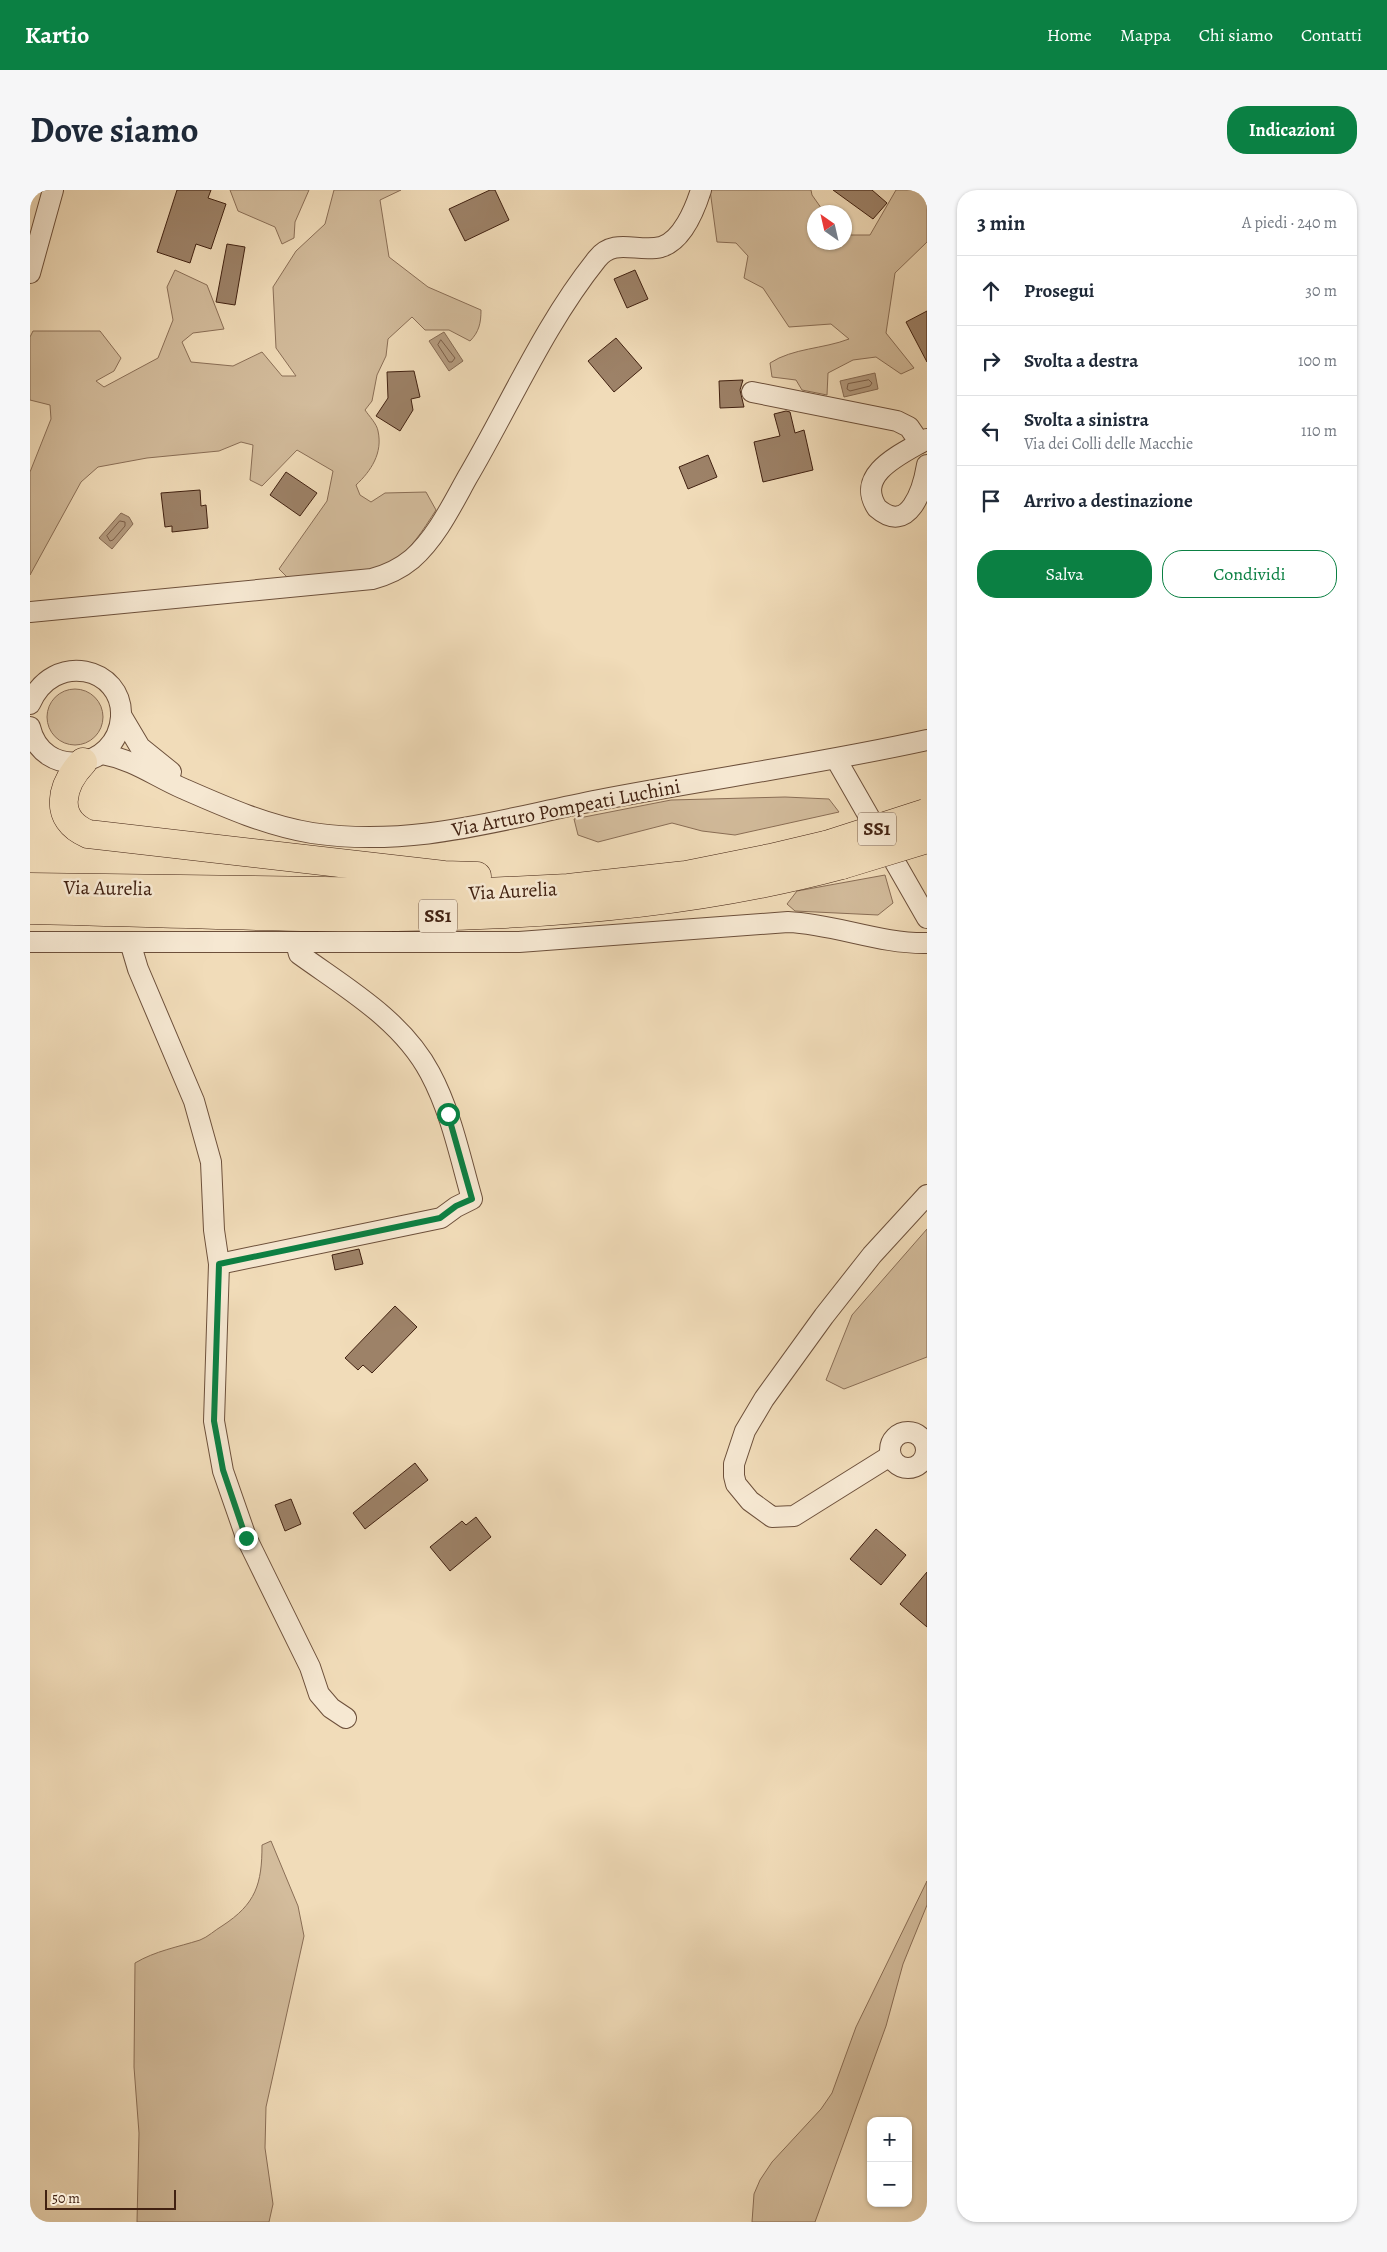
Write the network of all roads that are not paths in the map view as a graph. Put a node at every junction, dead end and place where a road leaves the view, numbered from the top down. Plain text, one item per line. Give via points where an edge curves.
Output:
1 (53, 190) edge
2 (701, 190) edge
3 (30, 272) edge
4 (752, 392) dead end
5 (923, 441) edge
6 (927, 465) edge
7 (30, 612) edge
8 (30, 704) edge
9 (121, 715) junction
10 (30, 728) edge
11 (927, 740) edge
12 (35, 746) edge
13 (92, 758) junction
14 (836, 759) junction
15 (206, 798) junction
16 (926, 821) edge
17 (836, 854) junction
18 (686, 875) junction
19 (30, 887) edge
20 (30, 910) edge
21 (927, 918) edge
22 (30, 942) edge
23 (130, 942) junction
24 (296, 943) junction
25 (927, 943) edge
26 (927, 1195) edge
27 (219, 1264) junction
28 (890, 1456) junction
29 (924, 1465) edge
30 (346, 1718) dead end

1 - 3 street
2 - 7 street via 684,226 668,244 655,248 615,247 597,259 554,321 434,533 412,559 395,571 372,579
4 - 5 street via 897,421 909,427
5 - 6 street via 880,469 871,493 877,508 894,516 911,509 920,495
8 - 9 street, Via Arturo Pompeati Luchini via 40,685 58,673 73,670 101,678 112,688 119,701
9 - 13 street via 119,730 112,744
9 - 15 street, Via Arturo Pompeati Luchini via 140,746
10 - 12 street
11 - 14 street, Via Arturo Pompeati Luchini
12 - 13 street, Via Arturo Pompeati Luchini via 59,760
13 - 15 street, Via Arturo Pompeati Luchini via 134,762
13 - 18 highway via 67,781 63,793 71,823 88,834 444,875 631,872
14 - 15 street, Via Arturo Pompeati Luchini via 598,800 453,831 400,838 312,833 268,823
14 - 21 street
16 - 17 highway, Via Aurelia / SS1, bridge
17 - 18 highway, Via Aurelia / SS1 via 770,858
17 - 20 highway, Via Aurelia / SS1 via 668,901 497,916 338,917
18 - 19 highway, Via Aurelia / SS1 via 568,888 465,894
22 - 23 street
23 - 24 street
23 - 27 street via 204,1131 213,1177 214,1230
24 - 25 street via 519,942 788,922
24 - 27 street via 299,954 378,1011 409,1043 430,1072 448,1114 472,1199 440,1218
26 - 28 street via 866,1262 764,1399 744,1431 734,1464 734,1476 736,1484 750,1501 772,1517 794,1516
27 - 30 street via 214,1421 223,1470 246,1538 310,1667 319,1694
28 - 29 street via 904,1468
28 - 29 street via 894,1438 910,1432 920,1436 926,1446

